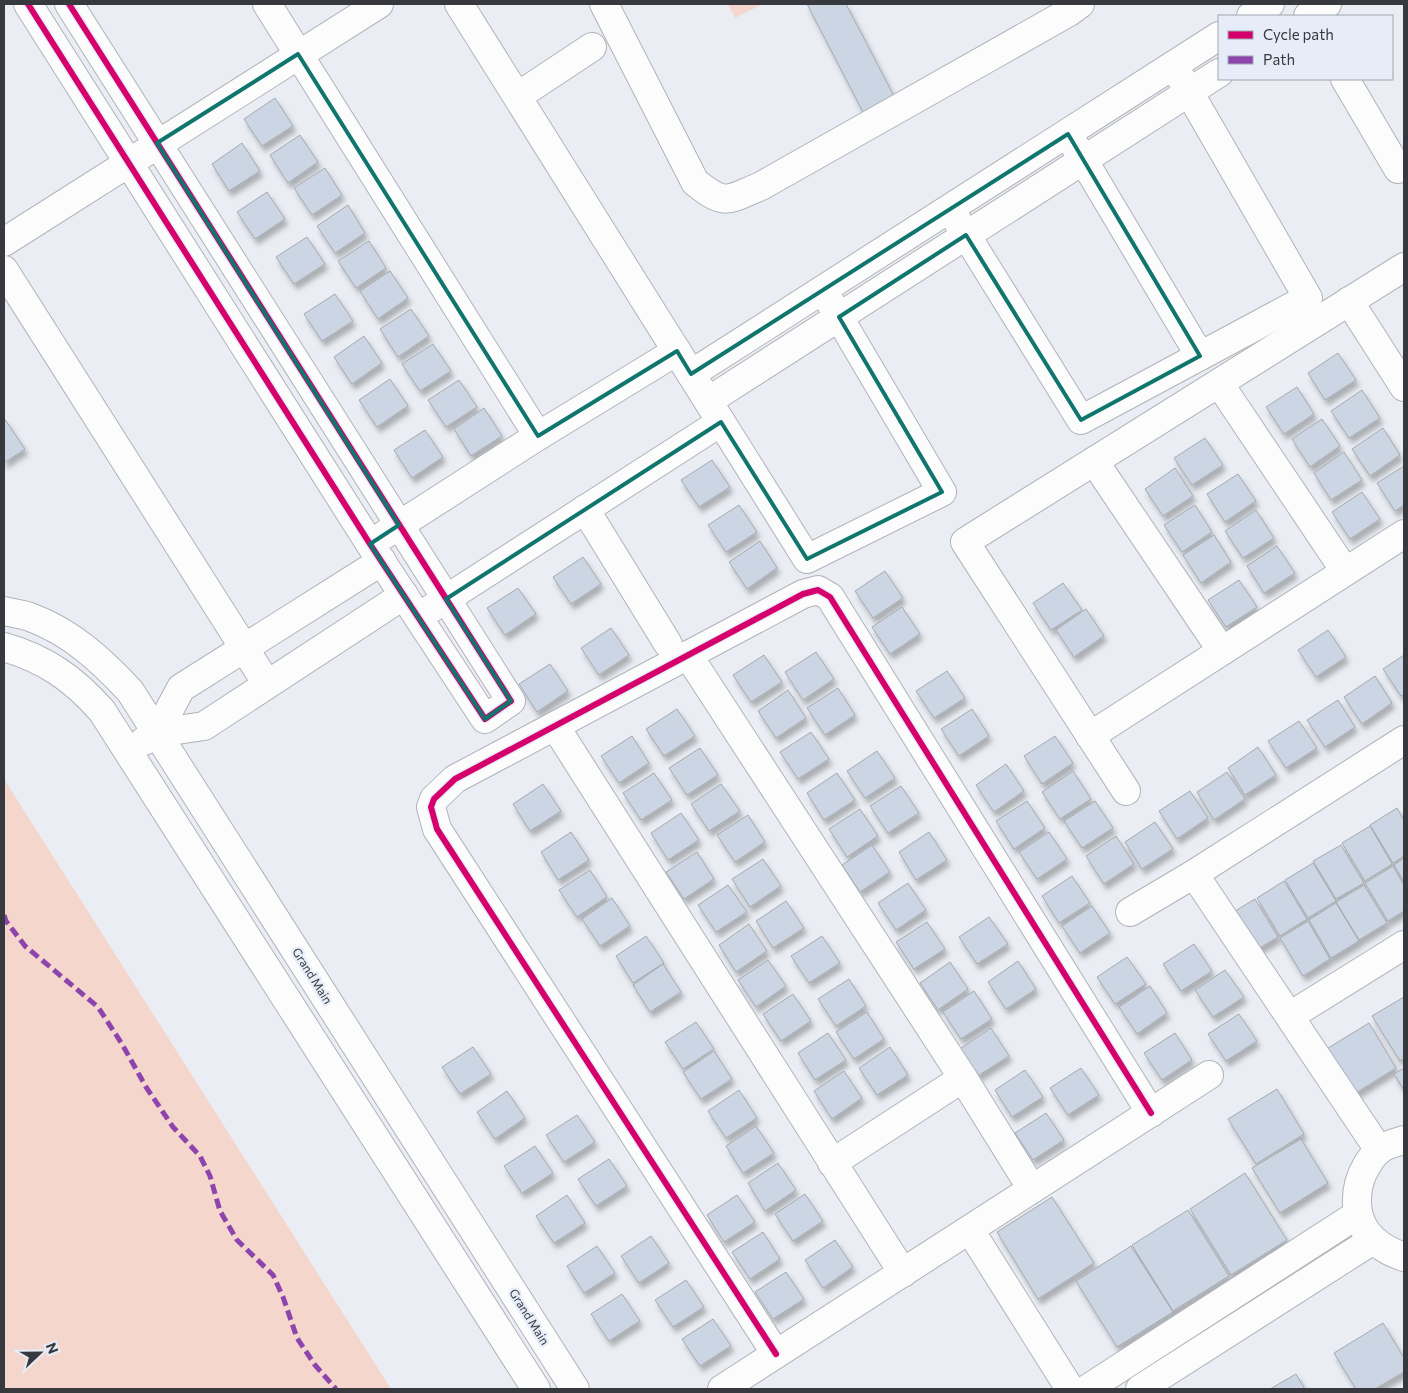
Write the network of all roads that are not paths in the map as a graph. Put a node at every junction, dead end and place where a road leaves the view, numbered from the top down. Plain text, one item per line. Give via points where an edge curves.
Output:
1 (28, 4) edge
2 (69, 4) edge
3 (266, 4) edge
4 (379, 4) edge
5 (459, 4) edge
6 (604, 4) edge
7 (1080, 4) edge
8 (1270, 4) edge
9 (1253, 15) edge
10 (1218, 37) edge
11 (592, 47) dead end
12 (298, 54) junction
13 (1174, 66) junction
14 (1218, 74) edge
15 (1346, 80) edge
16 (1189, 92) junction
17 (518, 96) junction
18 (1068, 134) junction
19 (157, 143) junction
20 (1084, 160) junction
21 (128, 162) junction
22 (1398, 169) dead end
23 (950, 209) junction
24 (966, 235) junction
25 (4, 242) edge
26 (1404, 267) edge
27 (4, 270) edge
28 (824, 290) junction
29 (1349, 301) junction
30 (839, 317) junction
31 (677, 351) junction
32 (1200, 356) junction
33 (691, 374) junction
34 (1219, 383) junction
35 (1404, 387) edge
36 (715, 411) junction
37 (538, 436) junction
38 (1094, 461) junction
39 (585, 509) junction
40 (400, 525) junction
41 (1404, 534) edge
42 (376, 552) junction
43 (1345, 571) junction
44 (446, 598) junction
45 (411, 606) junction
46 (4, 611) edge
47 (4, 647) edge
48 (244, 648) junction
49 (678, 649) junction
50 (1222, 650) junction
51 (267, 684) junction
52 (555, 726) junction
53 (157, 732) junction
54 (1090, 736) junction
55 (1404, 740) edge
56 (128, 752) junction
57 (1126, 791) dead end
58 (1194, 874) junction
59 (1130, 912) dead end
60 (1404, 945) edge
61 (1290, 1016) junction
62 (1209, 1076) dead end
63 (963, 1078) junction
64 (1151, 1113) junction
65 (1404, 1140) edge
66 (1379, 1150) junction
67 (832, 1163) junction
68 (1032, 1189) junction
69 (1358, 1214) junction
70 (970, 1230) junction
71 (1373, 1240) junction
72 (1404, 1256) edge
73 (903, 1273) junction
74 (776, 1354) junction
75 (536, 1389) edge
76 (575, 1389) edge
77 (722, 1389) edge
78 (1070, 1389) edge
79 (1087, 1389) edge
80 (1140, 1389) edge

1 - 21 street
2 - 19 street
3 - 12 street
4 - 12 street
5 - 17 street
6 - 7 street via 695,182 712,196 727,200 770,181
8 - 9 street
10 - 13 street
11 - 17 street
12 - 19 street
12 - 37 street
13 - 16 street
13 - 18 street
14 - 16 street
15 - 22 street
16 - 20 street
16 - 32 street via 1308,298
17 - 31 street
18 - 20 street
18 - 23 street
19 - 21 street
19 - 40 street
20 - 24 street
20 - 32 street
21 - 25 street
21 - 42 street
23 - 24 street
23 - 28 street
24 - 30 street
24 - 32 street via 1081,420
26 - 29 street
27 - 48 street
28 - 30 street
28 - 33 street
29 - 34 street
29 - 35 street
30 - 36 street
30 - 36 street via 942,492 807,559
31 - 33 street
31 - 37 street
33 - 36 street
34 - 38 street
34 - 43 street
36 - 39 street
37 - 40 street
38 - 50 street
38 - 54 street via 965,542
39 - 44 street
39 - 49 street
40 - 42 street
40 - 44 street
41 - 43 street
42 - 45 street
42 - 48 street
43 - 50 street
44 - 45 street
44 - 45 street via 511,701 485,718
45 - 51 street
46 - 53 street, Grand Main via 30,617 63,633 99,658 130,691
47 - 56 street via 58,670 83,690 102,710
48 - 51 street
48 - 53 street via 181,688
49 - 52 street
49 - 63 street
49 - 64 street via 804,594 818,590 830,597
50 - 54 street
51 - 53 street via 204,726
52 - 67 street
52 - 74 street via 455,778 434,798 431,807 437,829
53 - 56 street
53 - 76 street, Grand Main
54 - 57 street
55 - 58 street
56 - 75 street
58 - 59 street
58 - 61 street
60 - 61 street
61 - 66 street
62 - 64 street
63 - 67 street
63 - 68 street
64 - 68 street
65 - 66 street
66 - 69 street via 1361,1175 1356,1194
67 - 73 street
68 - 70 street
69 - 71 street
69 - 79 street
70 - 73 street
70 - 78 street
71 - 72 street via 1388,1251
71 - 80 street
73 - 74 street
74 - 77 street

